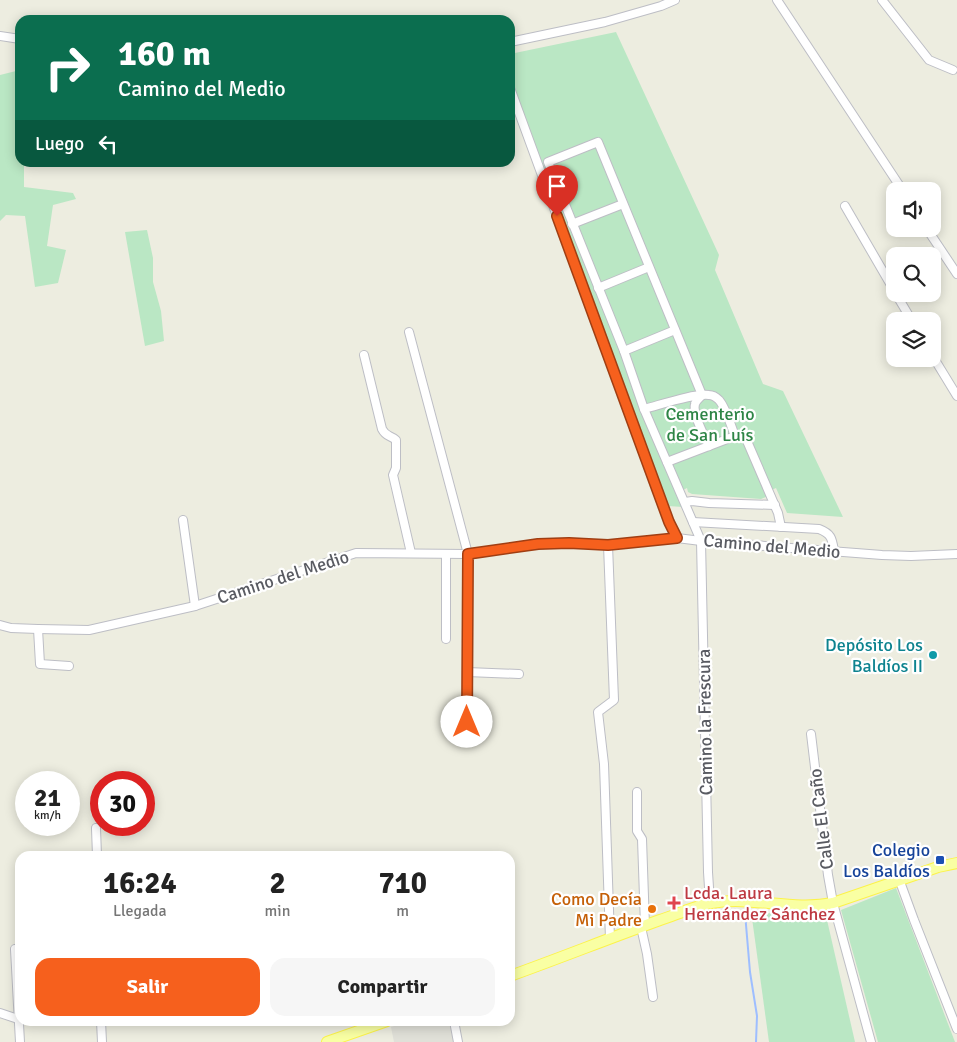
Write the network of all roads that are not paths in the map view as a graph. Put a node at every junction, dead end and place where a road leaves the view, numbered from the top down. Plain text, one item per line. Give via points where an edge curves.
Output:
1 (675, 0) edge
2 (777, 0) edge
3 (882, 0) edge
4 (0, 36) edge
5 (15, 38) edge
6 (515, 41) edge
7 (952, 70) dead end
8 (515, 102) edge
9 (897, 182) edge
10 (623, 204) junction
11 (845, 206) dead end
12 (572, 224) junction
13 (932, 237) edge
14 (649, 267) junction
15 (957, 274) edge
16 (886, 276) edge
17 (598, 288) junction
18 (675, 330) junction
19 (409, 332) dead end
20 (624, 351) junction
21 (364, 355) dead end
22 (939, 367) edge
23 (702, 394) junction
24 (957, 396) edge
25 (644, 409) junction
26 (735, 436) junction
27 (709, 446) junction
28 (667, 462) junction
29 (685, 502) junction
30 (775, 505) junction
31 (183, 520) dead end
32 (693, 522) junction
33 (781, 527) junction
34 (677, 538) junction
35 (701, 541) junction
36 (608, 545) junction
37 (834, 551) junction
38 (411, 553) junction
39 (446, 554) junction
40 (468, 554) junction
41 (957, 554) edge
42 (195, 606) junction
43 (0, 625) edge
44 (38, 630) junction
45 (446, 639) dead end
46 (69, 666) dead end
47 (468, 672) junction
48 (520, 674) dead end
49 (467, 722) dead end
50 (812, 734) dead end
51 (637, 792) dead end
52 (96, 836) edge
53 (96, 851) edge
54 (957, 863) edge
55 (899, 879) junction
56 (710, 903) junction
57 (833, 903) junction
58 (643, 926) junction
59 (610, 939) junction
60 (515, 974) edge
61 (653, 997) dead end
62 (0, 1013) edge
63 (15, 1018) edge
64 (19, 1026) edge
65 (101, 1026) edge
66 (373, 1026) edge
67 (455, 1026) edge
68 (957, 1029) edge
69 (20, 1042) edge
70 (102, 1042) edge
71 (330, 1042) edge
72 (458, 1042) edge
73 (870, 1042) edge

1 - 6 street via 605,22
2 - 9 street
3 - 7 street via 928,60
4 - 5 street
8 - 34 street
10 - 12 street
10 - 12 street via 598,142 548,162
10 - 14 street
11 - 16 street
12 - 17 street
13 - 15 street
14 - 17 street
14 - 18 street
17 - 20 street
18 - 20 street
18 - 23 street
19 - 40 street
20 - 25 street
21 - 38 street via 382,429 396,440 393,475
22 - 24 street
23 - 25 street
23 - 26 street via 721,402
23 - 27 street via 694,408
25 - 28 street
26 - 27 street
26 - 30 street via 743,436 747,441
27 - 28 street
28 - 29 street
29 - 30 street
29 - 32 street
30 - 33 street
31 - 42 street
32 - 33 street
32 - 35 street
33 - 37 street via 826,531
34 - 35 street, Camino del Medio
34 - 36 street, Camino del Medio
35 - 37 street, Camino del Medio
35 - 56 street, Camino la Frescura
36 - 40 street, Camino del Medio via 538,544
36 - 59 street via 614,700 598,712 604,764
37 - 41 street, Camino del Medio via 911,556
38 - 39 street, Camino del Medio
38 - 42 street, Camino del Medio via 356,553
39 - 40 street, Camino del Medio
39 - 45 street
40 - 47 street
42 - 44 street, Camino del Medio via 89,630
43 - 44 street, Camino del Medio
44 - 46 street via 40,664
47 - 48 street
47 - 49 street
50 - 57 street, Calle El Caño
51 - 58 street via 637,831 642,839
52 - 53 street
54 - 55 main road
55 - 57 main road
55 - 68 street
56 - 57 main road via 742,900 805,906
56 - 58 main road
57 - 73 street, Calle El Caño
58 - 59 main road
58 - 61 street
59 - 60 main road
62 - 63 street
64 - 69 street
65 - 70 street
66 - 71 main road
67 - 72 street

